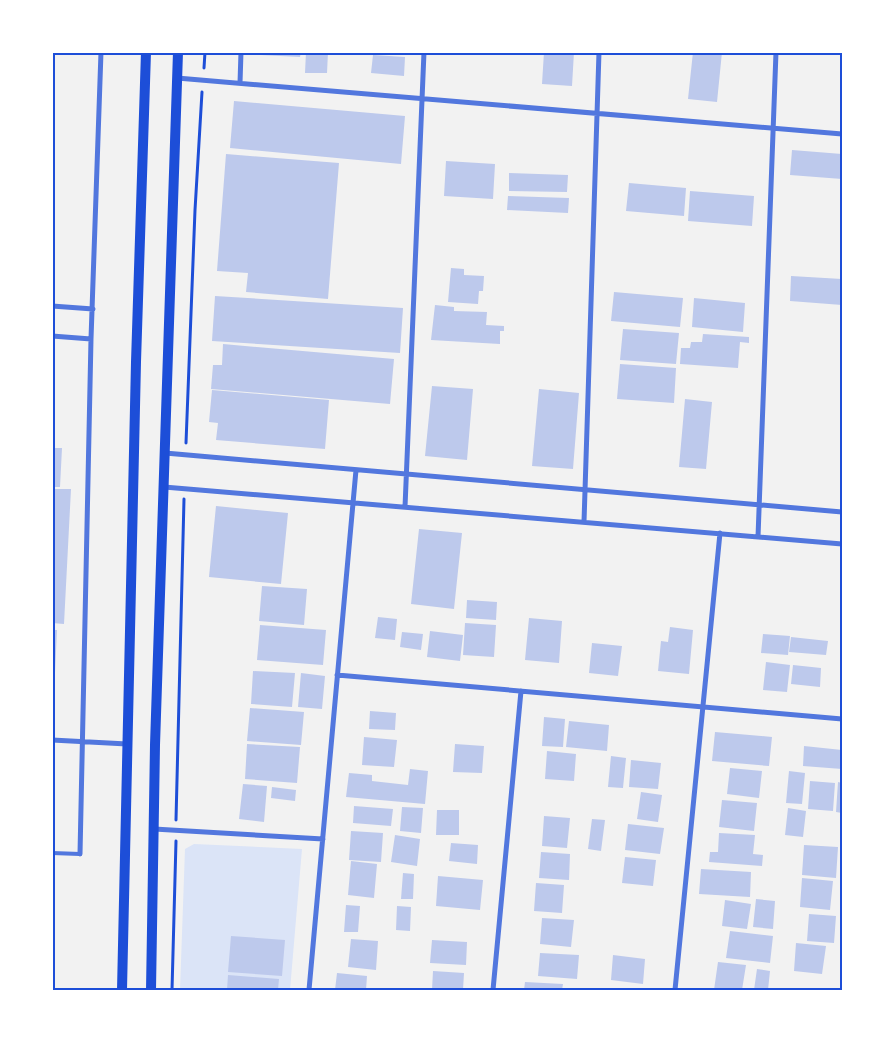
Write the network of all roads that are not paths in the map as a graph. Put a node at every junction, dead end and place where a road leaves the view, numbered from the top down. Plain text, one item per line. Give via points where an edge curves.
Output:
1 (101, 52) edge
2 (146, 52) edge
3 (178, 52) edge
4 (241, 52) edge
5 (424, 52) edge
6 (599, 52) edge
7 (776, 52) edge
8 (177, 78) junction
9 (240, 83) junction
10 (423, 98) junction
11 (598, 113) junction
12 (774, 128) junction
13 (842, 134) edge
14 (52, 306) edge
15 (92, 309) junction
16 (52, 336) edge
17 (90, 339) junction
18 (165, 453) junction
19 (356, 470) junction
20 (407, 474) junction
21 (163, 487) junction
22 (585, 490) junction
23 (353, 503) junction
24 (759, 505) junction
25 (405, 507) junction
26 (842, 512) edge
27 (584, 522) junction
28 (720, 534) junction
29 (758, 537) junction
30 (842, 544) edge
31 (337, 675) junction
32 (521, 691) junction
33 (702, 707) junction
34 (842, 719) edge
35 (52, 740) edge
36 (82, 742) junction
37 (127, 744) junction
38 (154, 829) junction
39 (322, 838) junction
40 (52, 853) edge
41 (80, 854) joint
42 (122, 990) edge
43 (151, 990) edge
44 (309, 990) edge
45 (492, 990) edge
46 (675, 990) edge

1 - 15 street
2 - 37 main road
3 - 8 main road
4 - 9 street
5 - 10 street
6 - 11 street
7 - 12 street
8 - 9 street
8 - 18 main road
9 - 10 street
10 - 11 street
10 - 20 street
11 - 12 street
11 - 22 street
12 - 13 street
12 - 24 street
14 - 15 street
15 - 17 street
16 - 17 street
17 - 36 street
18 - 19 street
18 - 21 main road
19 - 20 street
19 - 23 street
20 - 22 street
20 - 25 street
21 - 23 street
21 - 38 main road
22 - 24 street
22 - 27 street
23 - 25 street
23 - 31 street
24 - 26 street
24 - 29 street
25 - 27 street
27 - 28 street
28 - 29 street
28 - 33 street
29 - 30 street
31 - 32 street
31 - 39 street
32 - 33 street
32 - 45 street
33 - 34 street
33 - 46 street
35 - 36 street
36 - 37 street
36 - 41 street
37 - 42 main road
38 - 39 street
38 - 43 main road
39 - 44 street
40 - 41 lane

